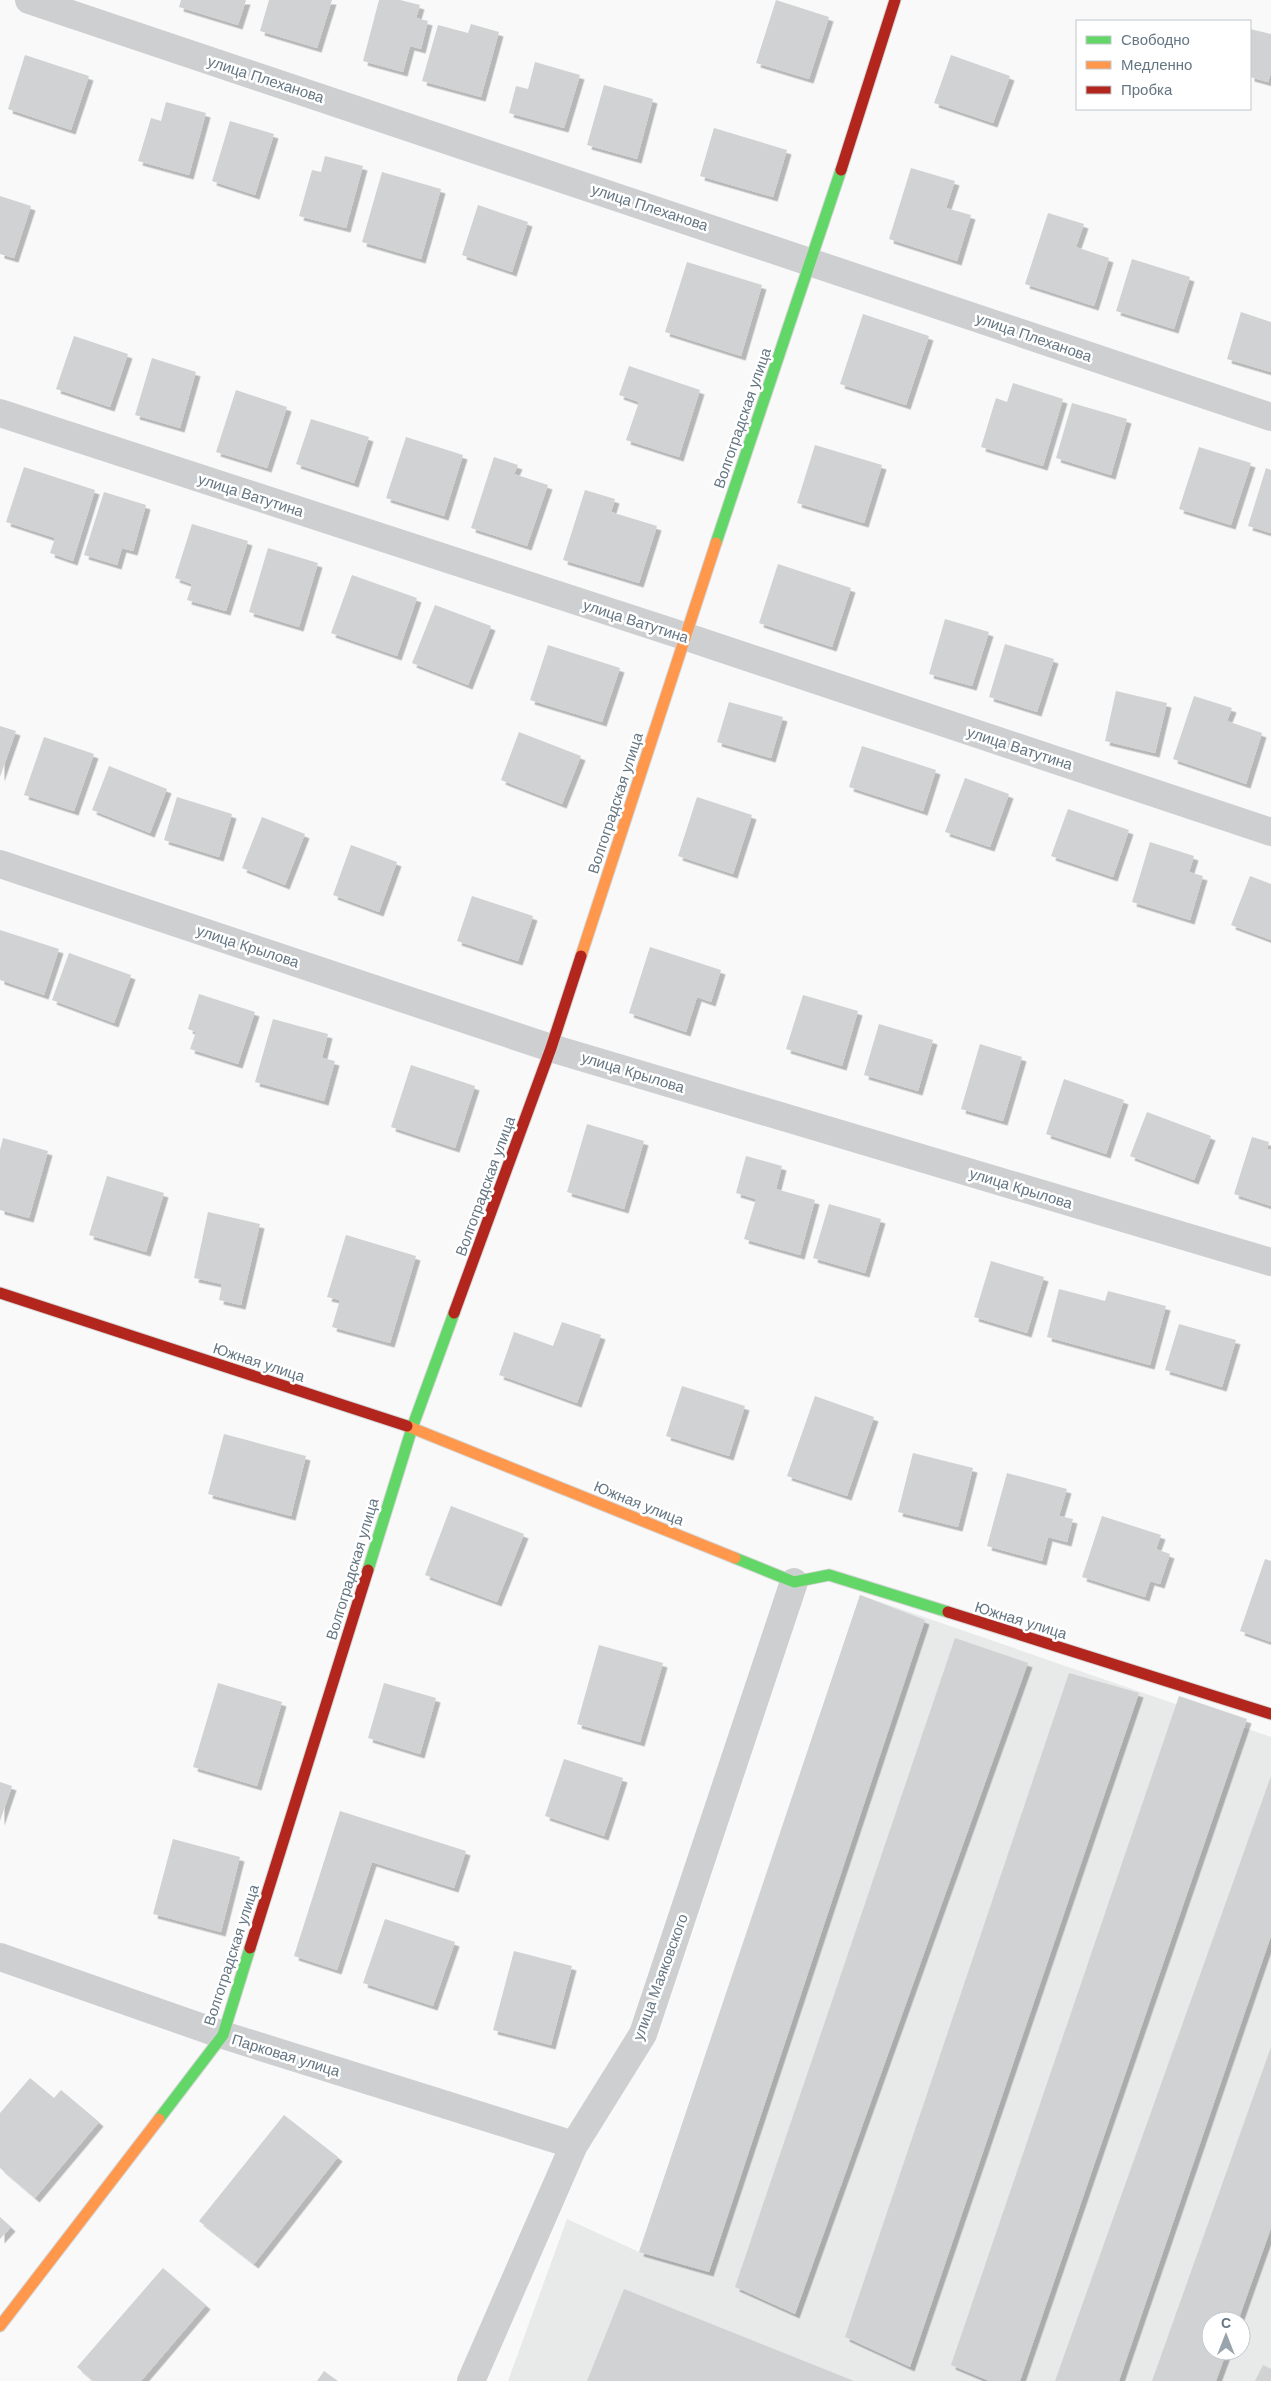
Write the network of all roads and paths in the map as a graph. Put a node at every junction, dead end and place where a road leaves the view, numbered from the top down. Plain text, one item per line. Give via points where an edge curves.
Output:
1 (29, 0) edge
2 (895, 0) edge
3 (812, 261) junction
4 (0, 413) edge
5 (1271, 417) edge
6 (684, 636) junction
7 (1271, 832) edge
8 (0, 864) edge
9 (551, 1048) junction
10 (1271, 1262) edge
11 (0, 1293) edge
12 (412, 1428) junction
13 (794, 1582) junction
14 (1271, 1714) edge
15 (0, 1957) edge
16 (223, 2035) junction
17 (574, 2145) junction
18 (0, 2326) edge
19 (471, 2381) edge

1 - 3 street, улица Плеханова
2 - 3 street, Волгоградская улица
3 - 5 street, улица Плеханова
3 - 6 street, Волгоградская улица
4 - 6 street, улица Ватутина
6 - 7 street, улица Ватутина
6 - 9 street, Волгоградская улица
8 - 9 street, улица Крылова
9 - 10 street, улица Крылова
9 - 12 street, Волгоградская улица
11 - 12 street, Южная улица
12 - 13 street, Южная улица
12 - 16 street, Волгоградская улица
13 - 14 street, Южная улица via 829,1576
13 - 17 street, улица Маяковского via 643,2034
15 - 16 street, Парковая улица
16 - 17 street, Парковая улица
16 - 18 street, Волгоградская улица
17 - 19 street, улица Маяковского

